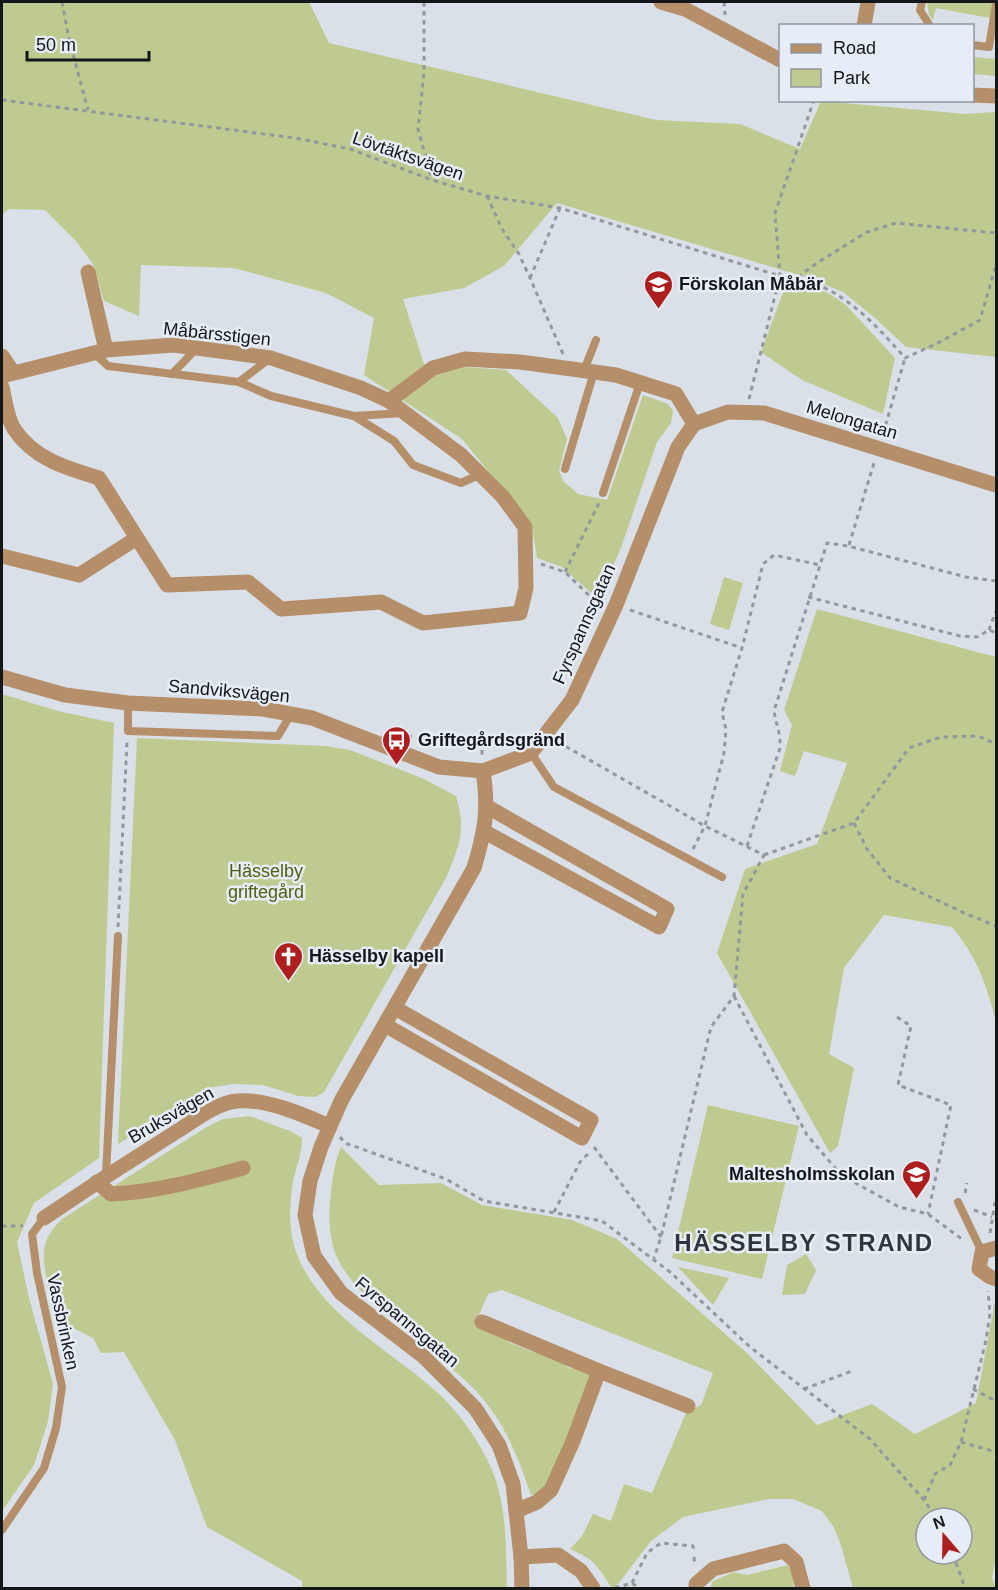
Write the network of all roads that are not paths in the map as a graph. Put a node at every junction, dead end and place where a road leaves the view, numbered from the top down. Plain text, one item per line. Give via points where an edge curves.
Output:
1 (661, 2) edge
2 (868, 2) edge
3 (922, 2) edge
4 (996, 5) edge
5 (864, 24) edge
6 (929, 24) edge
7 (974, 45) edge
8 (779, 59) edge
9 (974, 95) edge
10 (996, 96) edge
11 (88, 272) dead end
12 (596, 340) dead end
13 (197, 348) junction
14 (100, 352) junction
15 (2, 356) edge
16 (271, 358) junction
17 (582, 370) junction
18 (7, 374) edge
19 (172, 374) junction
20 (239, 382) junction
21 (640, 383) junction
22 (2, 387) edge
23 (389, 401) junction
24 (406, 413) junction
25 (354, 416) junction
26 (694, 424) junction
27 (565, 469) dead end
28 (481, 474) junction
29 (996, 485) edge
30 (603, 493) road end
31 (137, 538) junction
32 (2, 556) edge
33 (2, 677) edge
34 (128, 703) junction
35 (291, 714) junction
36 (531, 753) junction
37 (483, 771) junction
38 (486, 806) junction
39 (485, 832) junction
40 (722, 877) dead end
41 (118, 936) road end
42 (395, 1008) junction
43 (385, 1025) junction
44 (329, 1126) junction
45 (243, 1168) dead end
46 (102, 1179) junction
47 (958, 1202) dead end
48 (44, 1218) joint
49 (987, 1244) edge
50 (992, 1282) edge
51 (482, 1322) dead end
52 (599, 1371) junction
53 (688, 1406) dead end
54 (516, 1511) junction
55 (2, 1530) edge
56 (521, 1557) junction
57 (522, 1588) edge
58 (593, 1588) edge
59 (696, 1588) edge
60 (803, 1588) edge

1 - 8 street via 685,9
2 - 5 street
3 - 6 lane via 920,10
4 - 7 lane via 989,47
9 - 10 street
11 - 14 street
12 - 17 lane
13 - 14 street, Måbärsstigen via 174,345
13 - 16 street, Måbärsstigen
13 - 19 lane
14 - 18 street, Måbärsstigen
14 - 19 lane via 108,366
15 - 18 street
16 - 20 lane
16 - 23 street, Måbärsstigen
17 - 21 street
17 - 23 street via 465,358 434,368
17 - 27 lane
19 - 20 lane
20 - 25 lane via 271,396
21 - 26 street via 676,394
21 - 30 lane
22 - 31 street, Måbärsstigen via 13,427 31,448 61,467 99,478
23 - 24 street, Måbärsstigen
24 - 25 lane
24 - 28 street, Måbärsstigen
25 - 28 lane via 394,441 414,465 461,483
26 - 29 street, Melongatan via 728,412 764,413
26 - 36 street, Fyrspannsgatan via 678,447 616,606 572,700
28 - 31 street, Måbärsstigen via 525,527 526,588 520,613 423,623 381,602 281,609 248,582 167,585
31 - 32 street via 79,575
33 - 34 street, Sandviksvägen via 66,695
34 - 35 street, Sandviksvägen via 248,708
34 - 35 lane via 128,731 278,736
35 - 37 street, Sandviksvägen via 312,718 439,767
36 - 37 street, Fyrspannsgatan
36 - 40 lane via 554,788
37 - 38 street, Fyrspannsgatan
38 - 39 street, Fyrspannsgatan
38 - 39 street via 667,909 659,927
39 - 42 street, Fyrspannsgatan via 474,868
41 - 46 lane
42 - 43 street, Fyrspannsgatan
42 - 43 street via 591,1119 582,1138
43 - 44 street, Fyrspannsgatan
44 - 46 street, Bruksvägen via 258,1102 235,1101 211,1110
44 - 54 street, Fyrspannsgatan via 310,1181 305,1215 314,1256 341,1293 423,1356 475,1408 499,1445 513,1484
45 - 46 street via 140,1193 111,1194
46 - 48 street, Bruksvägen
47 - 49 lane
48 - 55 lane, Vassbrinken via 32,1234 62,1386 58,1418 44,1468
49 - 50 street via 979,1269
51 - 52 street
52 - 53 street
52 - 54 street via 551,1490 537,1502
54 - 56 street, Fyrspannsgatan
56 - 57 street, Fyrspannsgatan
56 - 58 street via 558,1555 581,1571
59 - 60 street via 713,1569 784,1551 796,1562

